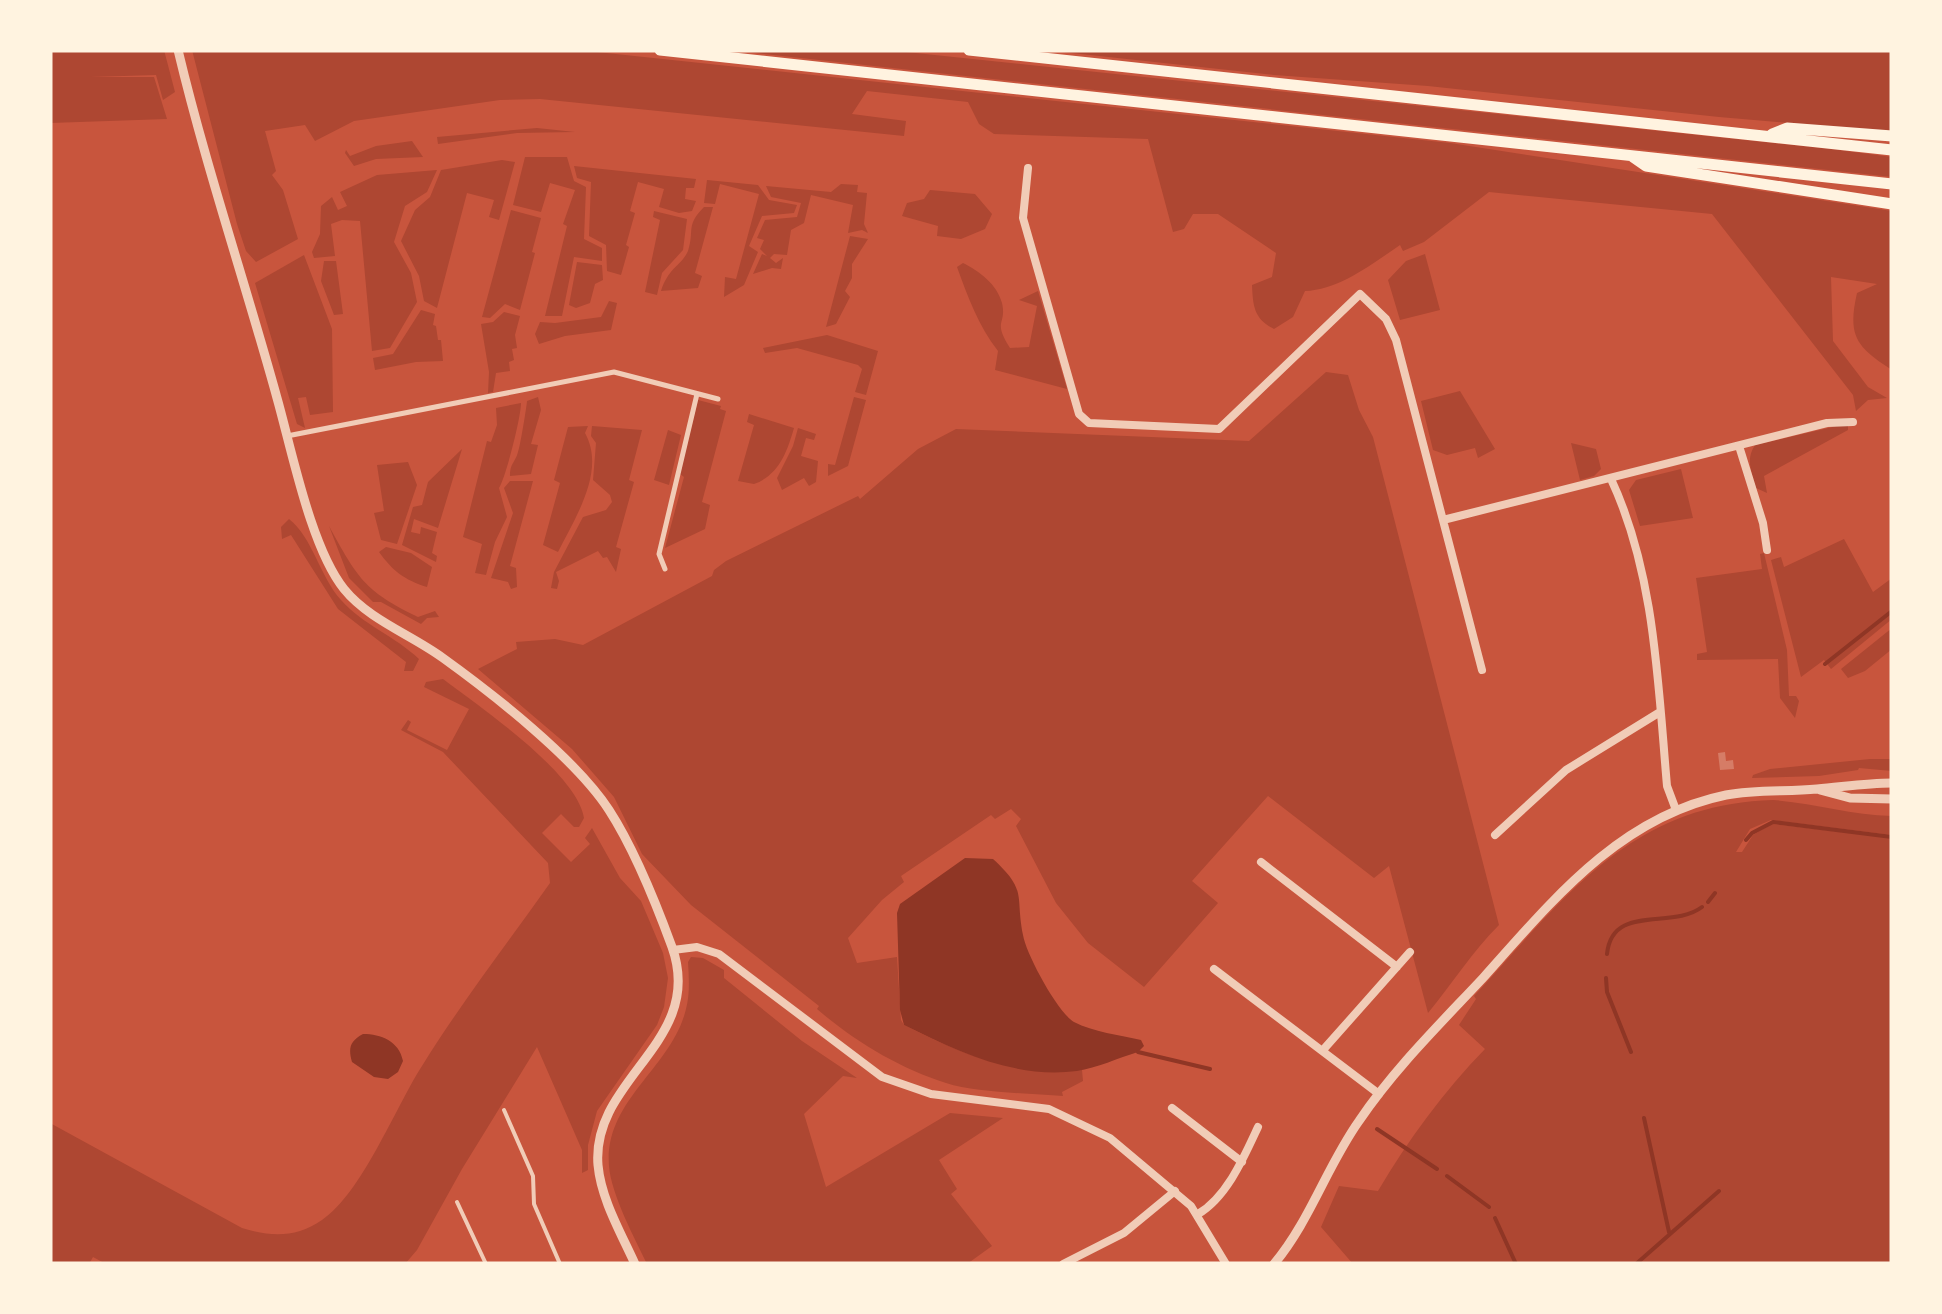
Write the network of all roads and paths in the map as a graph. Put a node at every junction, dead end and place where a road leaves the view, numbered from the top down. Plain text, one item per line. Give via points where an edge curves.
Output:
1 (660, 50) edge
2 (969, 50) edge
3 (179, 55) edge
4 (1768, 135) junction
5 (1892, 136) edge
6 (1892, 150) edge
7 (1629, 155) junction
8 (1028, 168) dead end
9 (1892, 184) edge
10 (1892, 204) edge
11 (696, 394) junction
12 (718, 399) dead end
13 (1853, 422) dead end
14 (287, 436) junction
15 (1738, 446) junction
16 (1611, 479) junction
17 (1442, 520) junction
18 (1768, 550) dead end
19 (665, 569) dead end
20 (1482, 670) dead end
21 (1660, 712) junction
22 (1892, 783) edge
23 (1817, 789) junction
24 (1892, 799) edge
25 (1676, 810) junction
26 (1495, 835) dead end
27 (1261, 862) dead end
28 (674, 950) junction
29 (1410, 952) dead end
30 (1397, 967) junction
31 (1214, 969) dead end
32 (1322, 1050) junction
33 (1379, 1094) junction
34 (1172, 1108) dead end
35 (504, 1110) dead end
36 (1258, 1128) dead end
37 (1242, 1162) junction
38 (1175, 1191) junction
39 (457, 1202) dead end
40 (1198, 1214) junction
41 (486, 1264) edge
42 (560, 1264) edge
43 (635, 1264) edge
44 (1062, 1264) edge
45 (1226, 1264) edge
46 (1274, 1264) edge

1 - 7 main road
2 - 4 main road
3 - 14 street
4 - 5 main road via 1787,128
4 - 6 main road
7 - 9 main road
7 - 10 main road via 1646,166
8 - 17 street via 1024,218 1082,419 1219,429 1360,294 1393,331
11 - 12 street
11 - 14 street via 614,372
11 - 19 street via 659,554
13 - 15 street
14 - 28 street via 342,586 455,666 591,785 623,836
15 - 16 street
15 - 18 street
16 - 17 street
16 - 21 street via 1640,567
17 - 20 street
21 - 25 street via 1667,786
21 - 26 street via 1566,770
22 - 23 street
23 - 24 street
23 - 25 street via 1745,792
25 - 33 street via 1628,834 1586,868
27 - 30 street
28 - 38 street via 697,947 718,954 882,1077 932,1094 1060,1113 1110,1138
28 - 43 street via 679,984 668,1026 609,1110 598,1150 605,1196
29 - 30 street
30 - 32 street
31 - 32 street
32 - 33 street
33 - 46 street
34 - 37 street
35 - 42 lane
36 - 37 street
37 - 40 street
38 - 40 street
38 - 44 street via 1124,1234
39 - 41 lane
40 - 45 street

